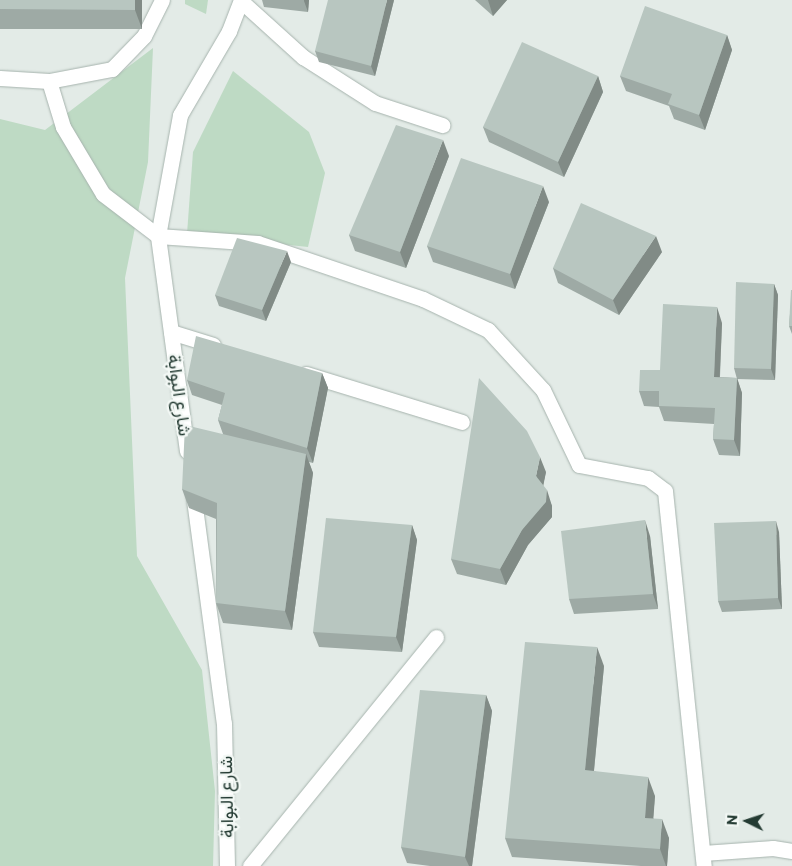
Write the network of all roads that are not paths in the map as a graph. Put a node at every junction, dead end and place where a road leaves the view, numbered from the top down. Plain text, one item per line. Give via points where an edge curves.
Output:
1 (162, 0) edge
2 (241, 0) edge
3 (0, 78) edge
4 (49, 81) junction
5 (442, 125) dead end
6 (158, 236) junction
7 (171, 332) junction
8 (227, 349) edge
9 (293, 370) edge
10 (462, 422) dead end
11 (436, 637) dead end
12 (792, 852) edge
13 (703, 859) edge
14 (228, 866) edge
15 (250, 866) edge

1 - 4 street via 144,36 112,69
2 - 5 street via 303,58 375,103
2 - 6 street, شارع البوابة via 229,31 180,115
3 - 4 street
4 - 6 street via 63,127 103,194
6 - 7 street, شارع البوابة
6 - 13 street via 258,243 423,299 488,330 543,390 579,464 648,478 666,491
7 - 8 street
7 - 14 street, شارع البوابة via 224,723
9 - 10 street
11 - 15 street
12 - 13 street via 773,848

